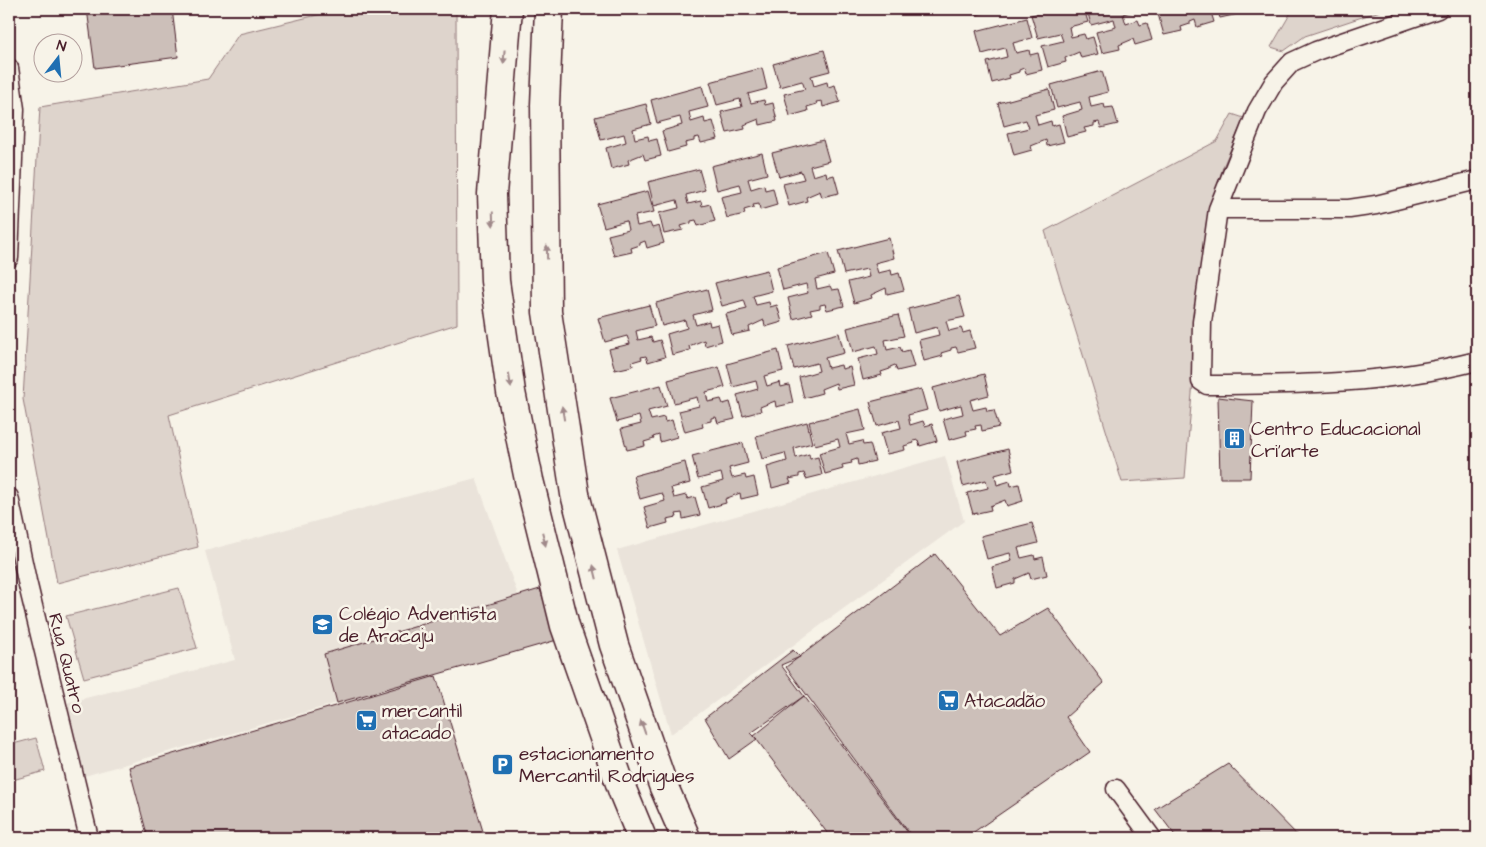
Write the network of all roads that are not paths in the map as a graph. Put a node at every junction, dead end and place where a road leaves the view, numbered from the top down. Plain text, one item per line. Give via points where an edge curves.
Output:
1 (508, 9) edge
2 (549, 9) edge
3 (1438, 9) edge
4 (9, 68) edge
5 (1477, 180) edge
6 (1218, 209) junction
7 (9, 258) edge
8 (1477, 361) edge
9 (9, 497) edge
10 (1116, 789) dead end
11 (88, 838) edge
12 (642, 838) edge
13 (686, 838) edge
14 (1152, 838) edge

1 -> 12 main road via 492,194 494,281 511,392 565,626
13 -> 2 main road via 663,785 614,645 575,494 547,312 545,105
3 - 6 street via 1292,62 1274,82 1257,111
4 - 7 street via 15,108
5 - 6 street via 1349,209
6 - 8 street via 1202,322 1201,378 1204,384 1360,382 1438,371
9 - 11 street, Rua Quatro
10 - 14 street

